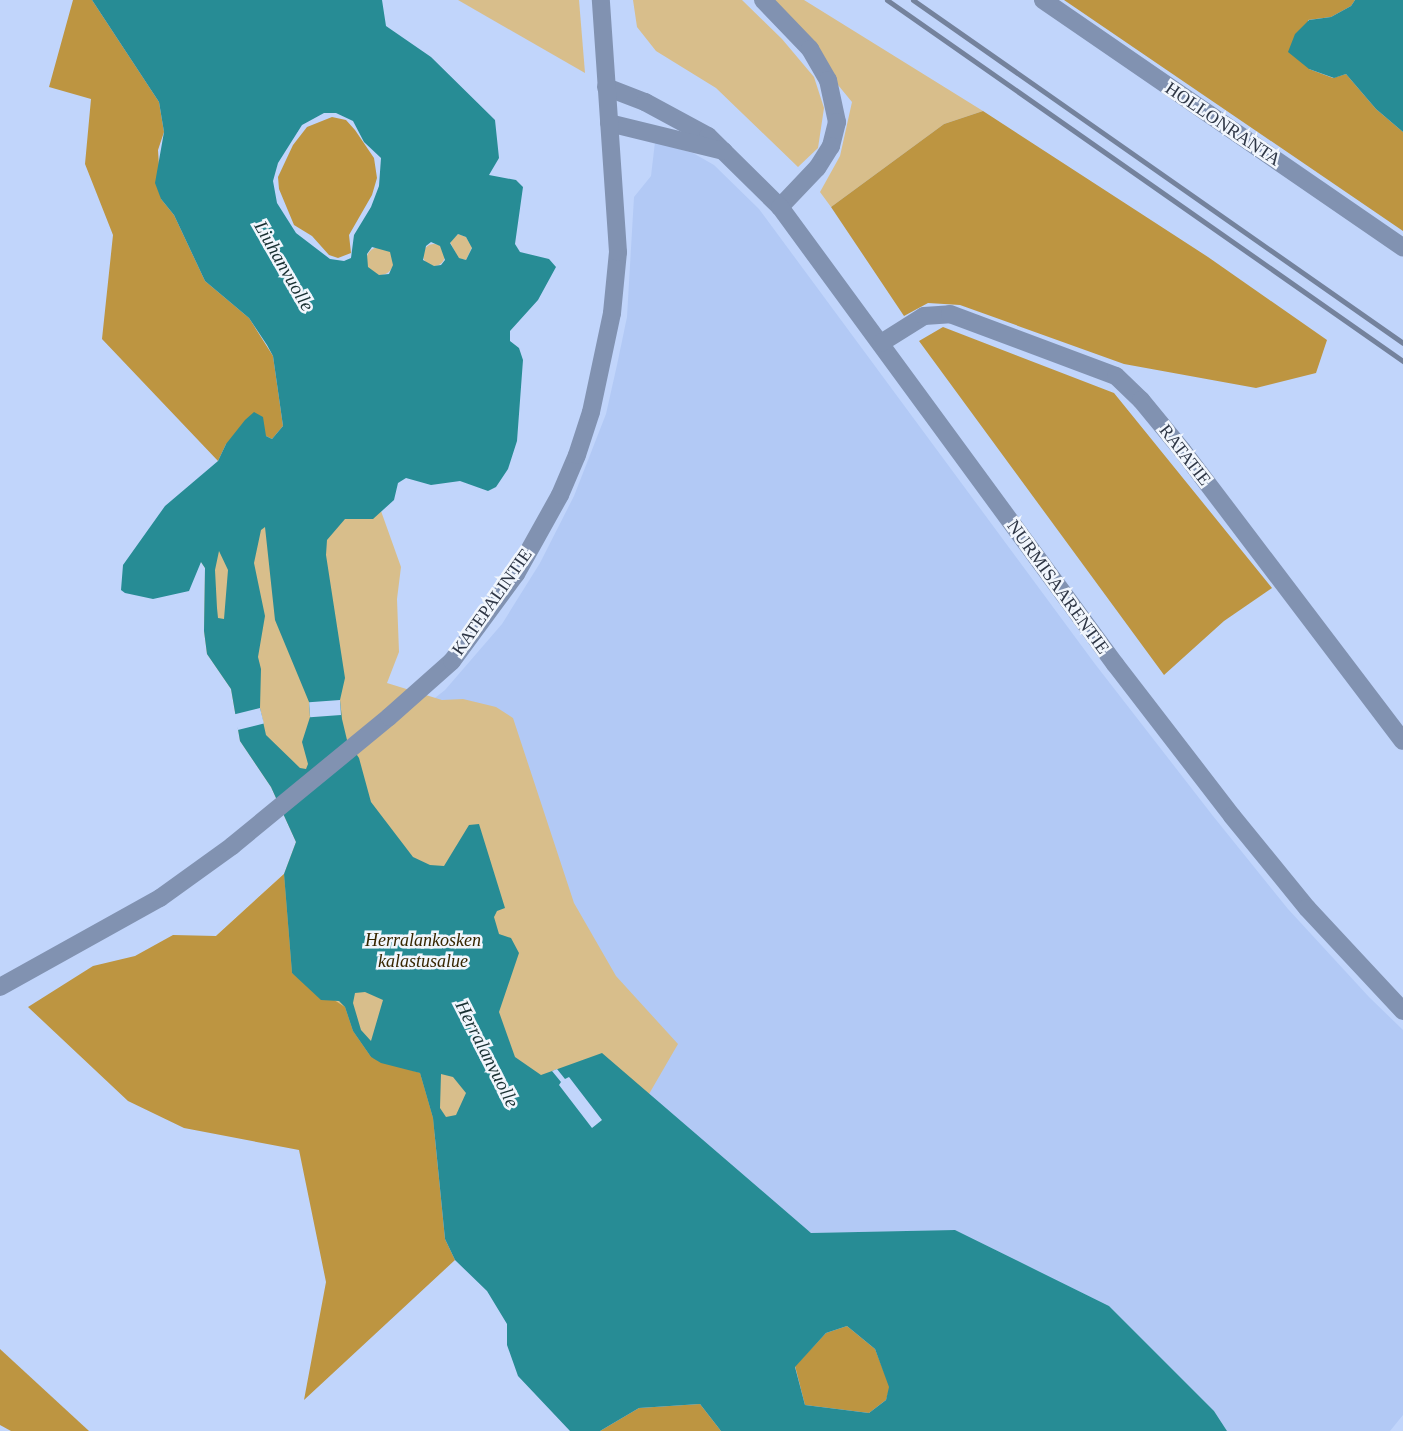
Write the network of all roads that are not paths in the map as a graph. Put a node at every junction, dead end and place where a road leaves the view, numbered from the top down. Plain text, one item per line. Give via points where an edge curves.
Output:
1 (601, 0) edge
2 (763, 0) edge
3 (1043, 0) edge
4 (606, 87) junction
5 (609, 123) junction
6 (727, 151) junction
7 (780, 207) junction
8 (1403, 247) edge
9 (881, 343) junction
10 (1403, 741) edge
11 (0, 988) edge
12 (1403, 1011) edge

1 - 4 street, KATEPALINTIE
2 - 7 street via 810,49 828,80 837,122 831,146 817,168
3 - 8 street, HOLLONRANTA
4 - 5 street, KATEPALINTIE
4 - 6 street, NURMISAARENTIE via 645,102
5 - 6 street
5 - 11 street, KATEPALINTIE via 618,252 612,313 591,412 577,455 538,535 487,617 452,660 388,718 232,846 160,898
6 - 7 street, NURMISAARENTIE
7 - 9 street, NURMISAARENTIE
9 - 10 street, RATATIE via 924,316 950,314 1116,376 1182,450
9 - 12 street, NURMISAARENTIE via 1231,816 1307,908

